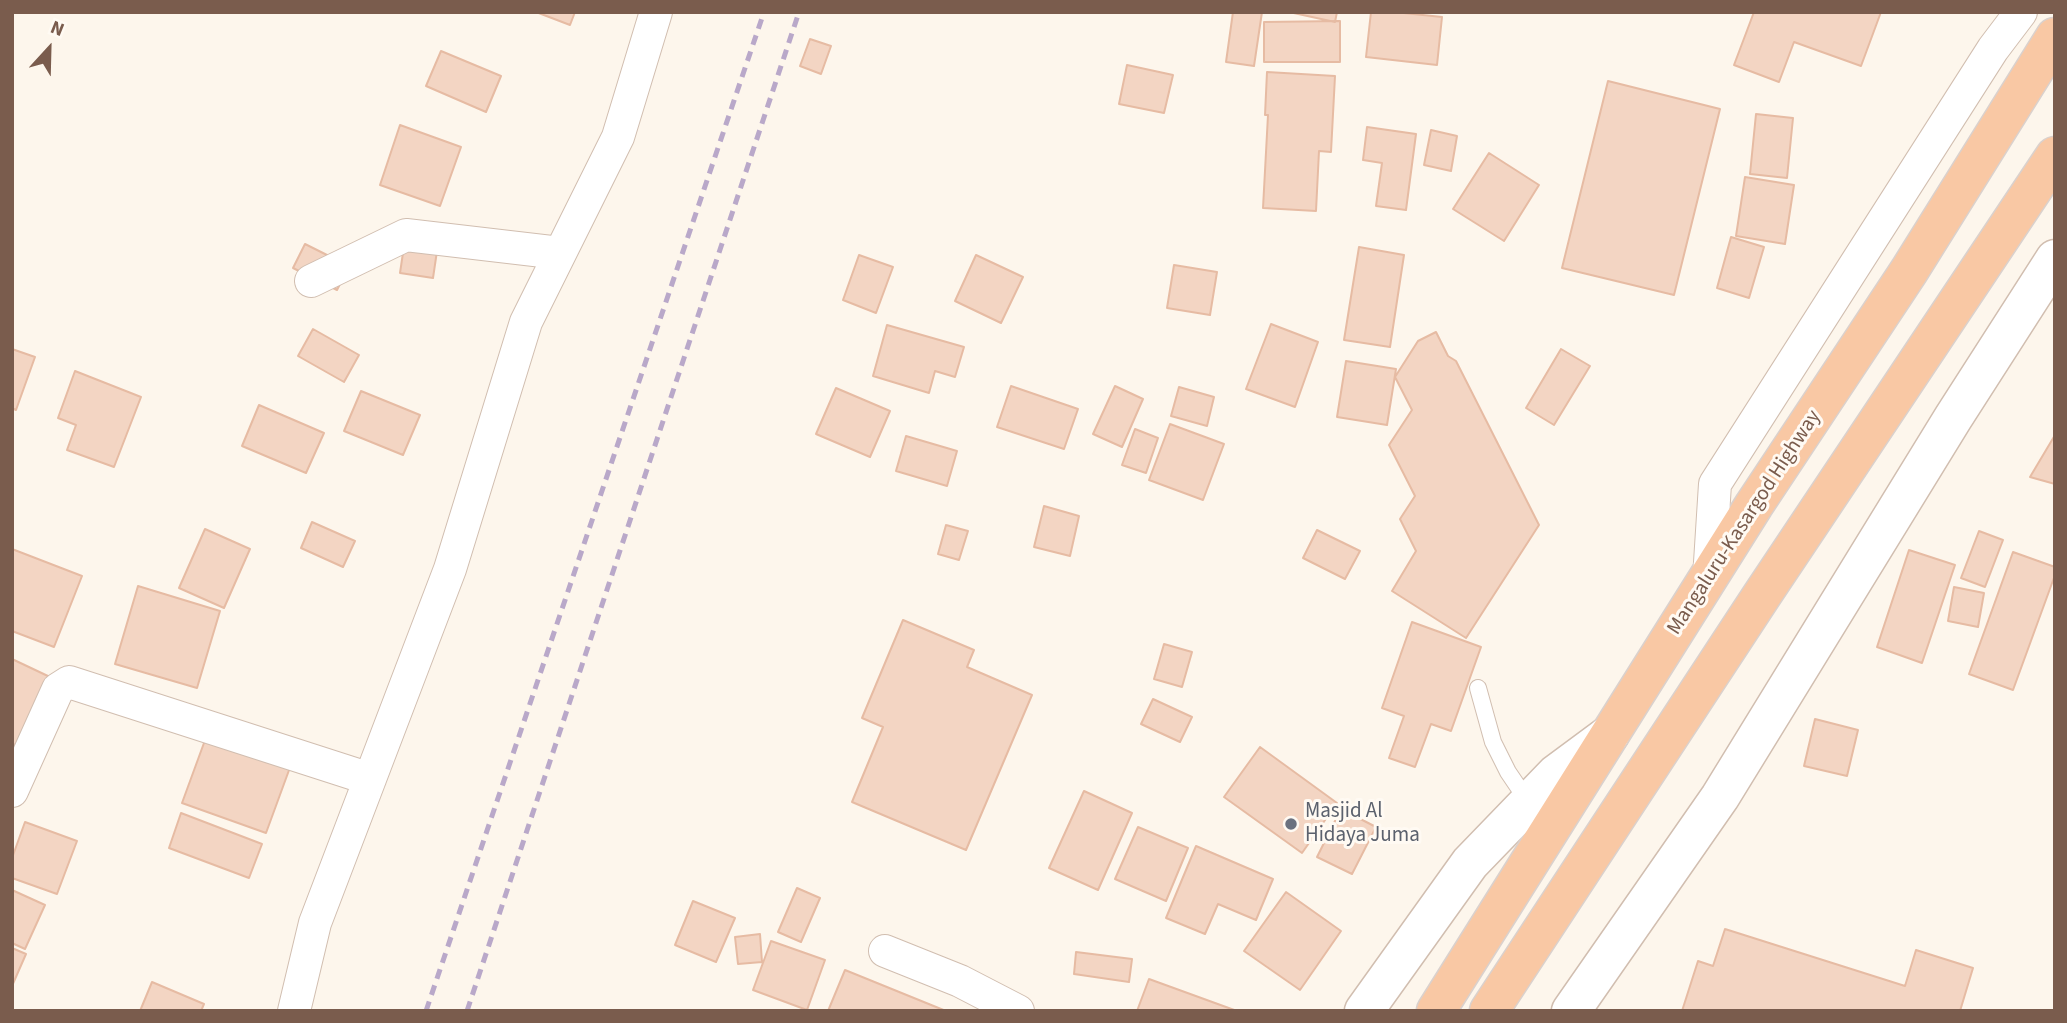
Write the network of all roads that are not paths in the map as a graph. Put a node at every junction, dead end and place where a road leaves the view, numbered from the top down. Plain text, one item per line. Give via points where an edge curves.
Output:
1 (656, 12) edge
2 (2021, 12) edge
3 (2055, 37) edge
4 (2055, 156) edge
5 (561, 253) junction
6 (2055, 259) edge
7 (311, 281) dead end
8 (1709, 578) junction
9 (1478, 688) dead end
10 (1612, 732) junction
11 (370, 779) junction
12 (12, 791) edge
13 (1529, 803) junction
14 (886, 951) dead end
15 (294, 1011) edge
16 (1018, 1011) edge
17 (1364, 1011) edge
18 (1436, 1011) edge
19 (1489, 1011) edge
20 (1571, 1011) edge

1 - 5 street via 618,137
2 - 8 street via 1714,484
3 - 8 highway, Mangaluru-Kasargod Highway
4 - 19 highway
5 - 7 street via 406,235
5 - 11 street via 526,322 450,569
6 - 20 street via 1720,797
8 - 10 highway, Mangaluru-Kasargod Highway
9 - 13 lane via 1493,742
10 - 13 street via 1556,775
10 - 18 highway, Mangaluru-Kasargod Highway
11 - 12 street via 69,682 58,689
11 - 15 street via 315,923
13 - 17 street via 1470,863
14 - 16 street

